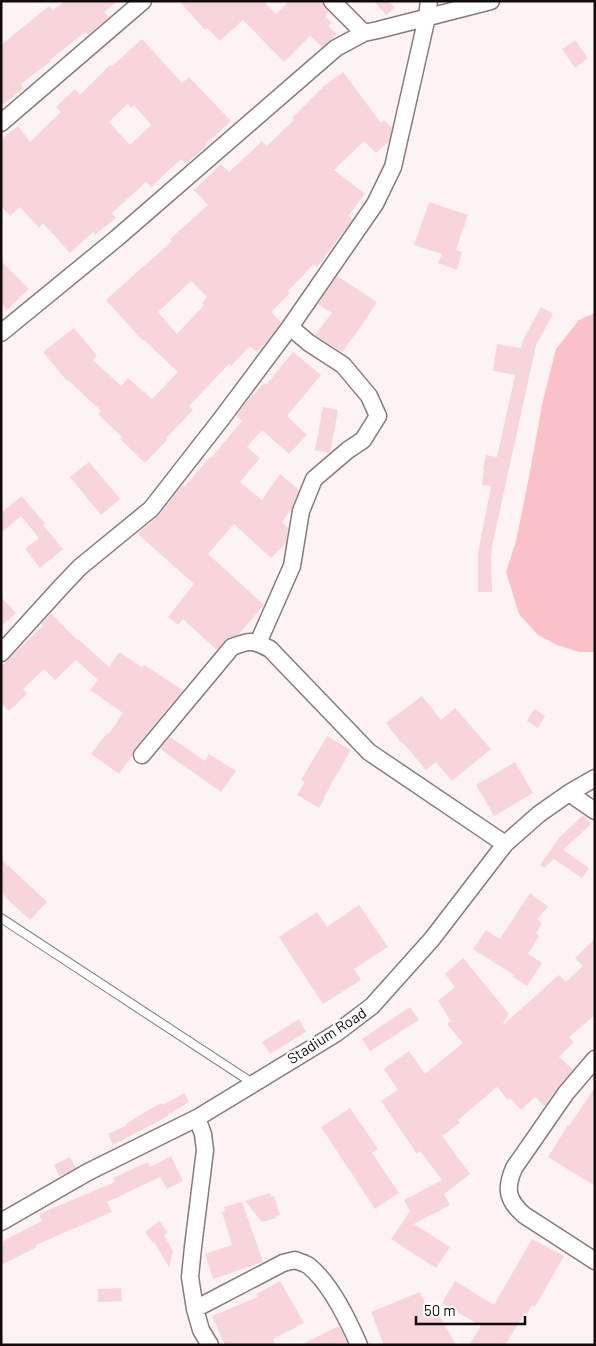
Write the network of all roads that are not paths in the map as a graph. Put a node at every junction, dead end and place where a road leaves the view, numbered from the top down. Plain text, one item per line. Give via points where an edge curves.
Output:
1 (143, 1) edge
2 (332, 1) edge
3 (491, 1) edge
4 (428, 9) edge
5 (364, 33) junction
6 (1, 123) edge
7 (290, 327) junction
8 (1, 333) edge
9 (258, 643) junction
10 (1, 654) edge
11 (142, 755) dead end
12 (595, 778) edge
13 (569, 793) junction
14 (595, 811) edge
15 (505, 844) junction
16 (1, 918) edge
17 (595, 1060) edge
18 (254, 1084) junction
19 (197, 1118) junction
20 (1, 1222) edge
21 (595, 1262) edge
22 (195, 1309) junction
23 (210, 1345) edge
24 (359, 1345) edge

1 - 6 street
2 - 5 street
3 - 4 street
4 - 5 street
4 - 7 street via 393,167 374,204
5 - 8 street via 336,48 118,238
7 - 9 street via 343,365 369,396 378,416 363,440 314,479 301,511 292,566
7 - 10 street via 151,509 80,567
9 - 11 street via 246,641 232,647
9 - 15 street via 270,649 369,752
12 - 13 street, Stadium Road
13 - 14 street
13 - 15 street, Stadium Road
15 - 18 street, Stadium Road via 432,940 372,1006 335,1034
16 - 18 lane
17 - 21 street via 566,1093 514,1168 508,1191 524,1215
18 - 19 street, Stadium Road
19 - 20 street, Stadium Road via 88,1172
19 - 22 street via 206,1150 190,1278
22 - 23 street via 201,1330
22 - 24 street via 283,1263 295,1260 319,1276 344,1313

